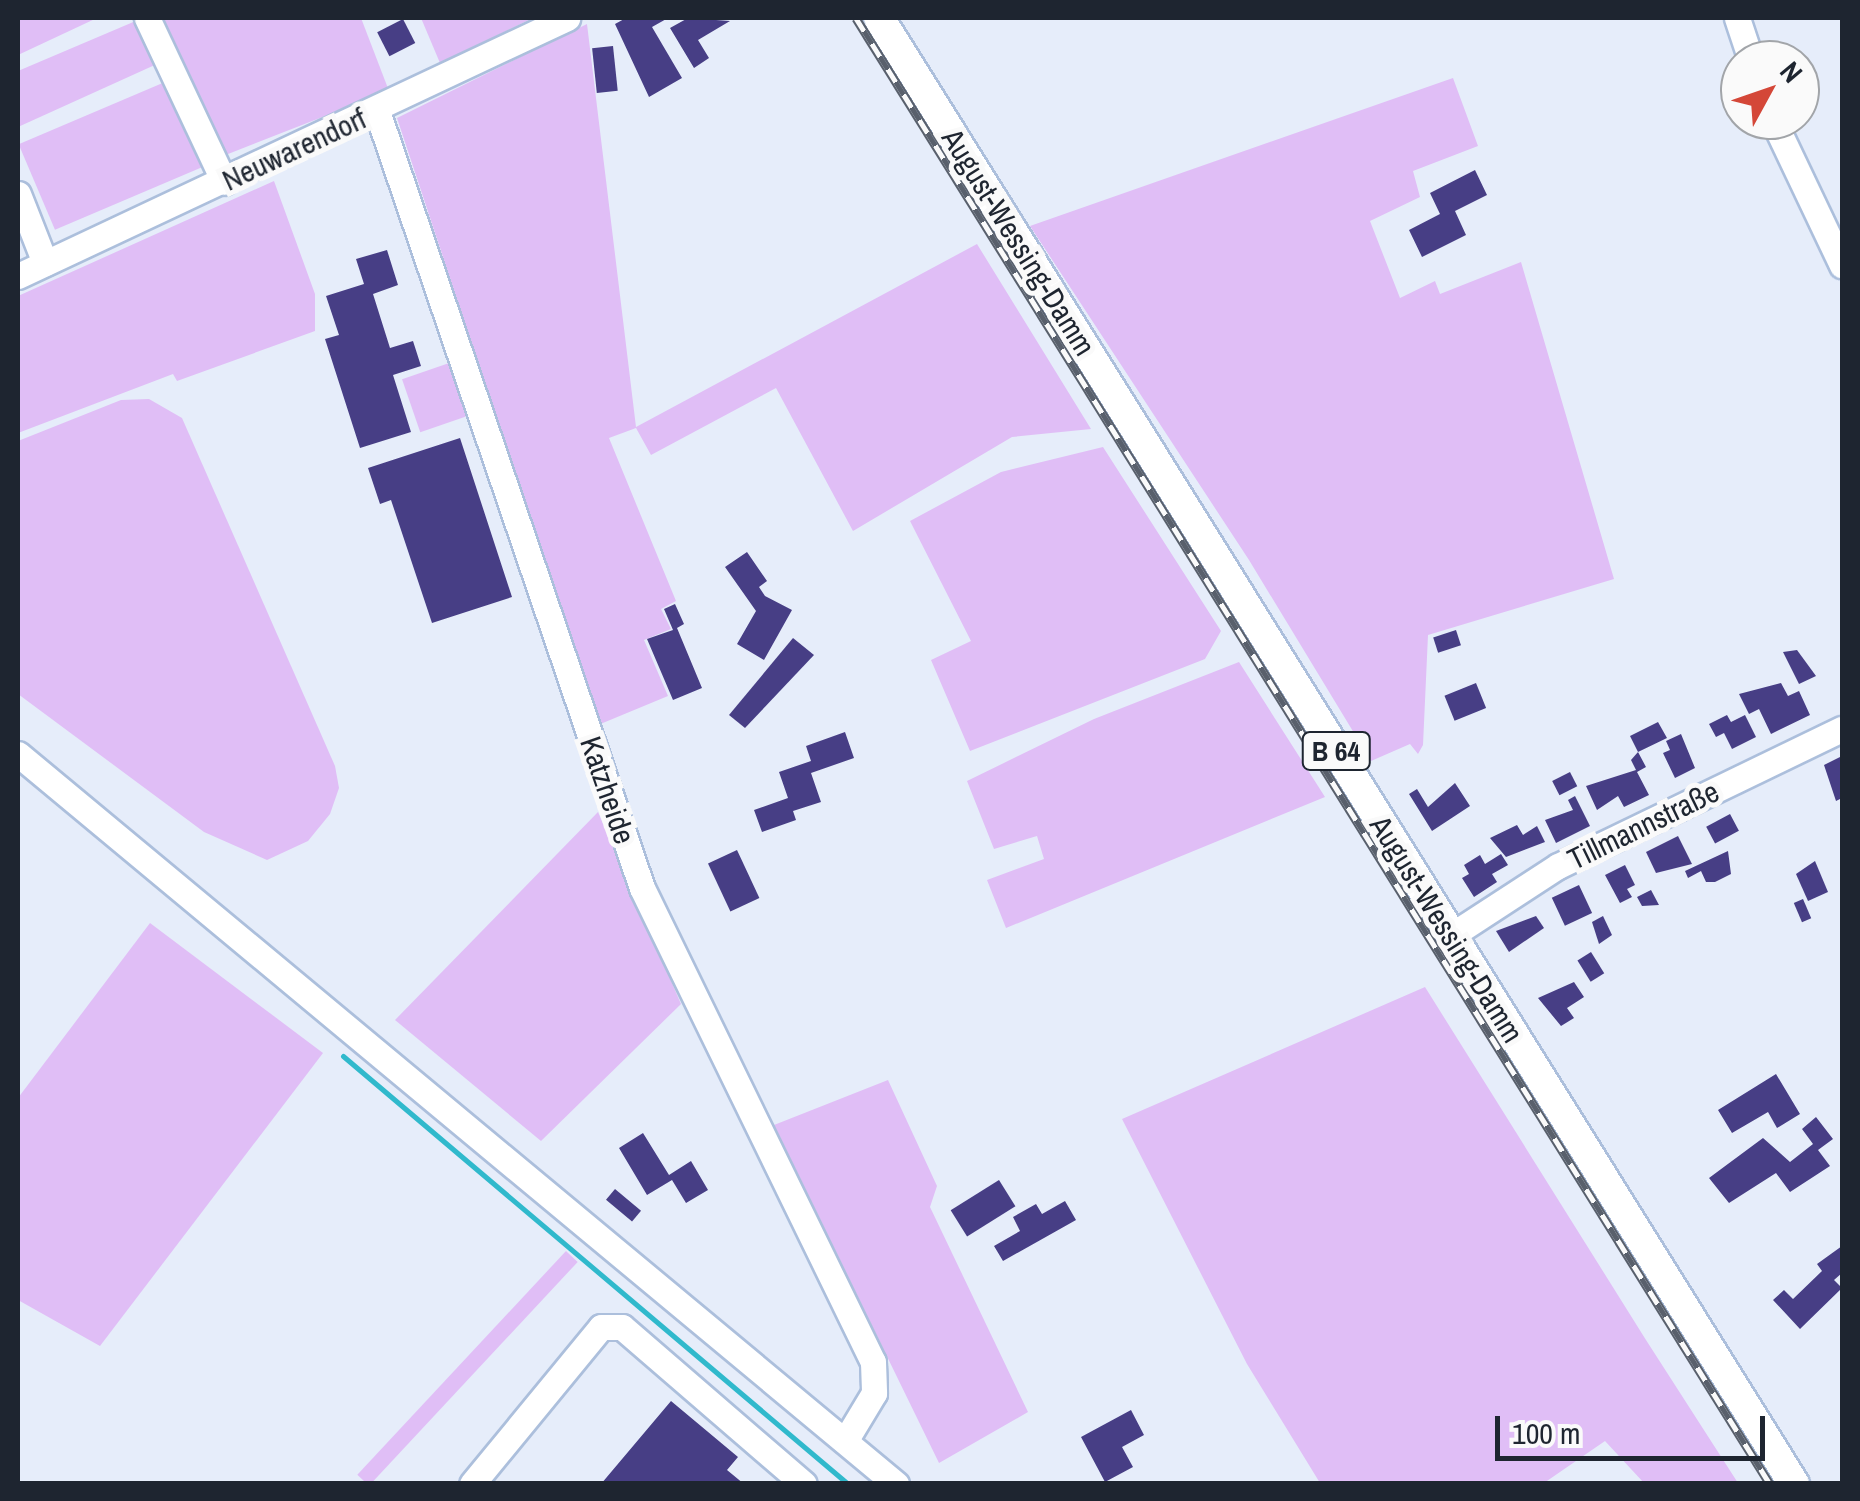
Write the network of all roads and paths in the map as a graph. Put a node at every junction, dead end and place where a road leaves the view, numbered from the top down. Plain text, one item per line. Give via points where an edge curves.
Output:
1 (147, 18) edge
2 (568, 18) edge
3 (879, 18) edge
4 (377, 111) junction
5 (1783, 140) edge
6 (224, 182) junction
7 (18, 194) edge
8 (45, 263) junction
9 (1842, 265) edge
10 (18, 276) edge
11 (1842, 729) edge
12 (18, 754) edge
13 (1452, 935) junction
14 (845, 1441) junction
15 (472, 1484) edge
16 (804, 1484) edge
17 (896, 1484) edge
18 (1794, 1484) edge

1 - 6 street
2 - 4 street, Neuwarendorf
3 - 13 main road, August-Wessing-Damm / B 64
4 - 6 street, Neuwarendorf
4 - 14 street, Katzheide via 642,888 872,1362 874,1392
5 - 9 street
6 - 8 street, Neuwarendorf
7 - 8 street
8 - 10 street, Neuwarendorf
11 - 13 street, Tillmannstraße via 1558,866
12 - 14 street
13 - 18 main road, August-Wessing-Damm / B 64
14 - 17 street
15 - 16 street via 601,1328 622,1326

